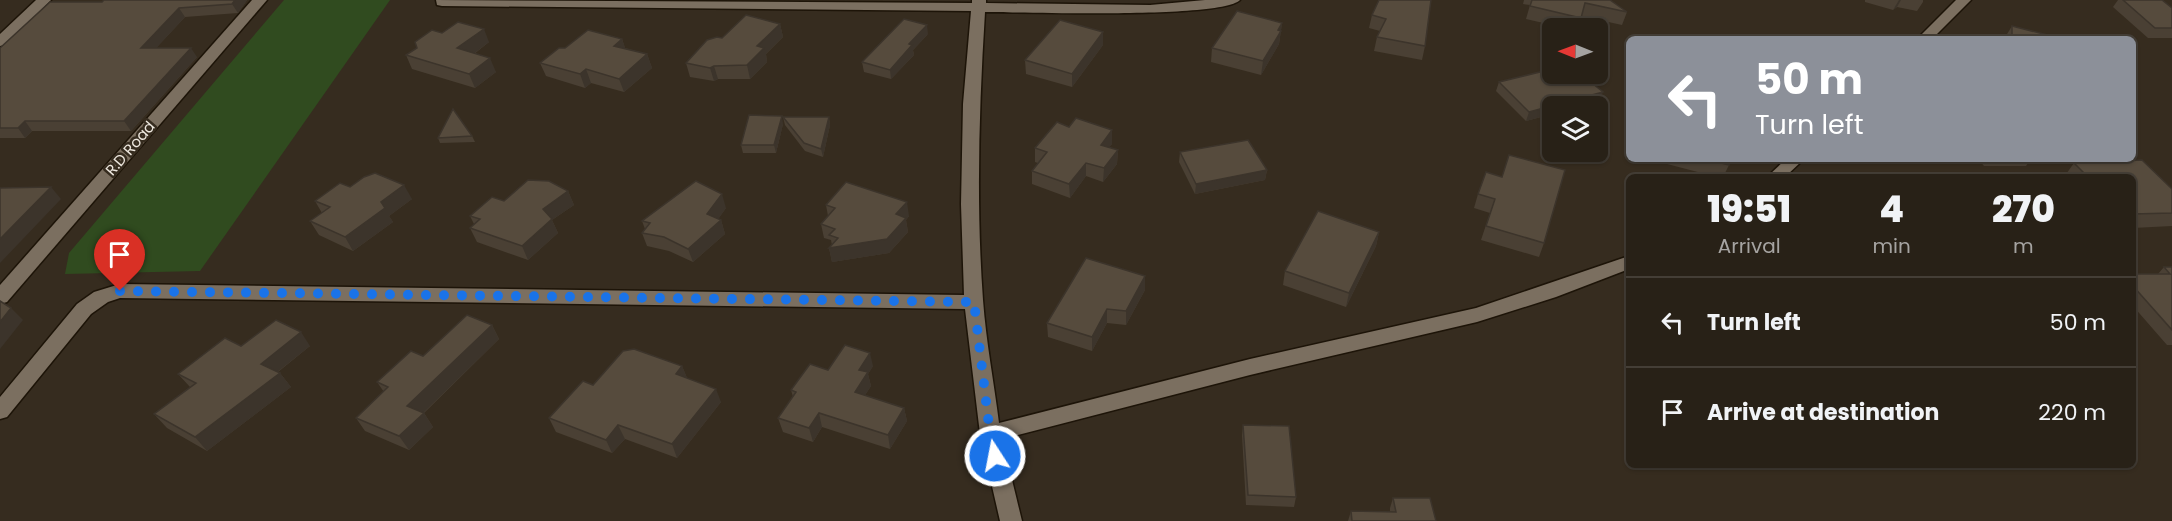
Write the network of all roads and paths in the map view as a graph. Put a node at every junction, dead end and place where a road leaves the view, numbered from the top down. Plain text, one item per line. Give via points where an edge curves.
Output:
1 (44, 0) edge
2 (260, 0) edge
3 (1233, 0) edge
4 (1964, 0) edge
5 (442, 2) dead end
6 (979, 3) edge
7 (1927, 36) edge
8 (0, 42) edge
9 (1792, 162) edge
10 (1778, 174) edge
11 (1626, 263) edge
12 (0, 297) edge
13 (974, 302) junction
14 (0, 411) edge
15 (990, 434) junction
16 (1011, 521) edge

1 - 8 street
2 - 12 street, R.D Road
3 - 6 street via 1150,9
4 - 7 street
5 - 6 street
6 - 13 street via 970,104
9 - 10 street
11 - 15 street via 1477,315 1250,367
13 - 14 street via 120,291 101,297 84,309
13 - 15 street
15 - 16 street

